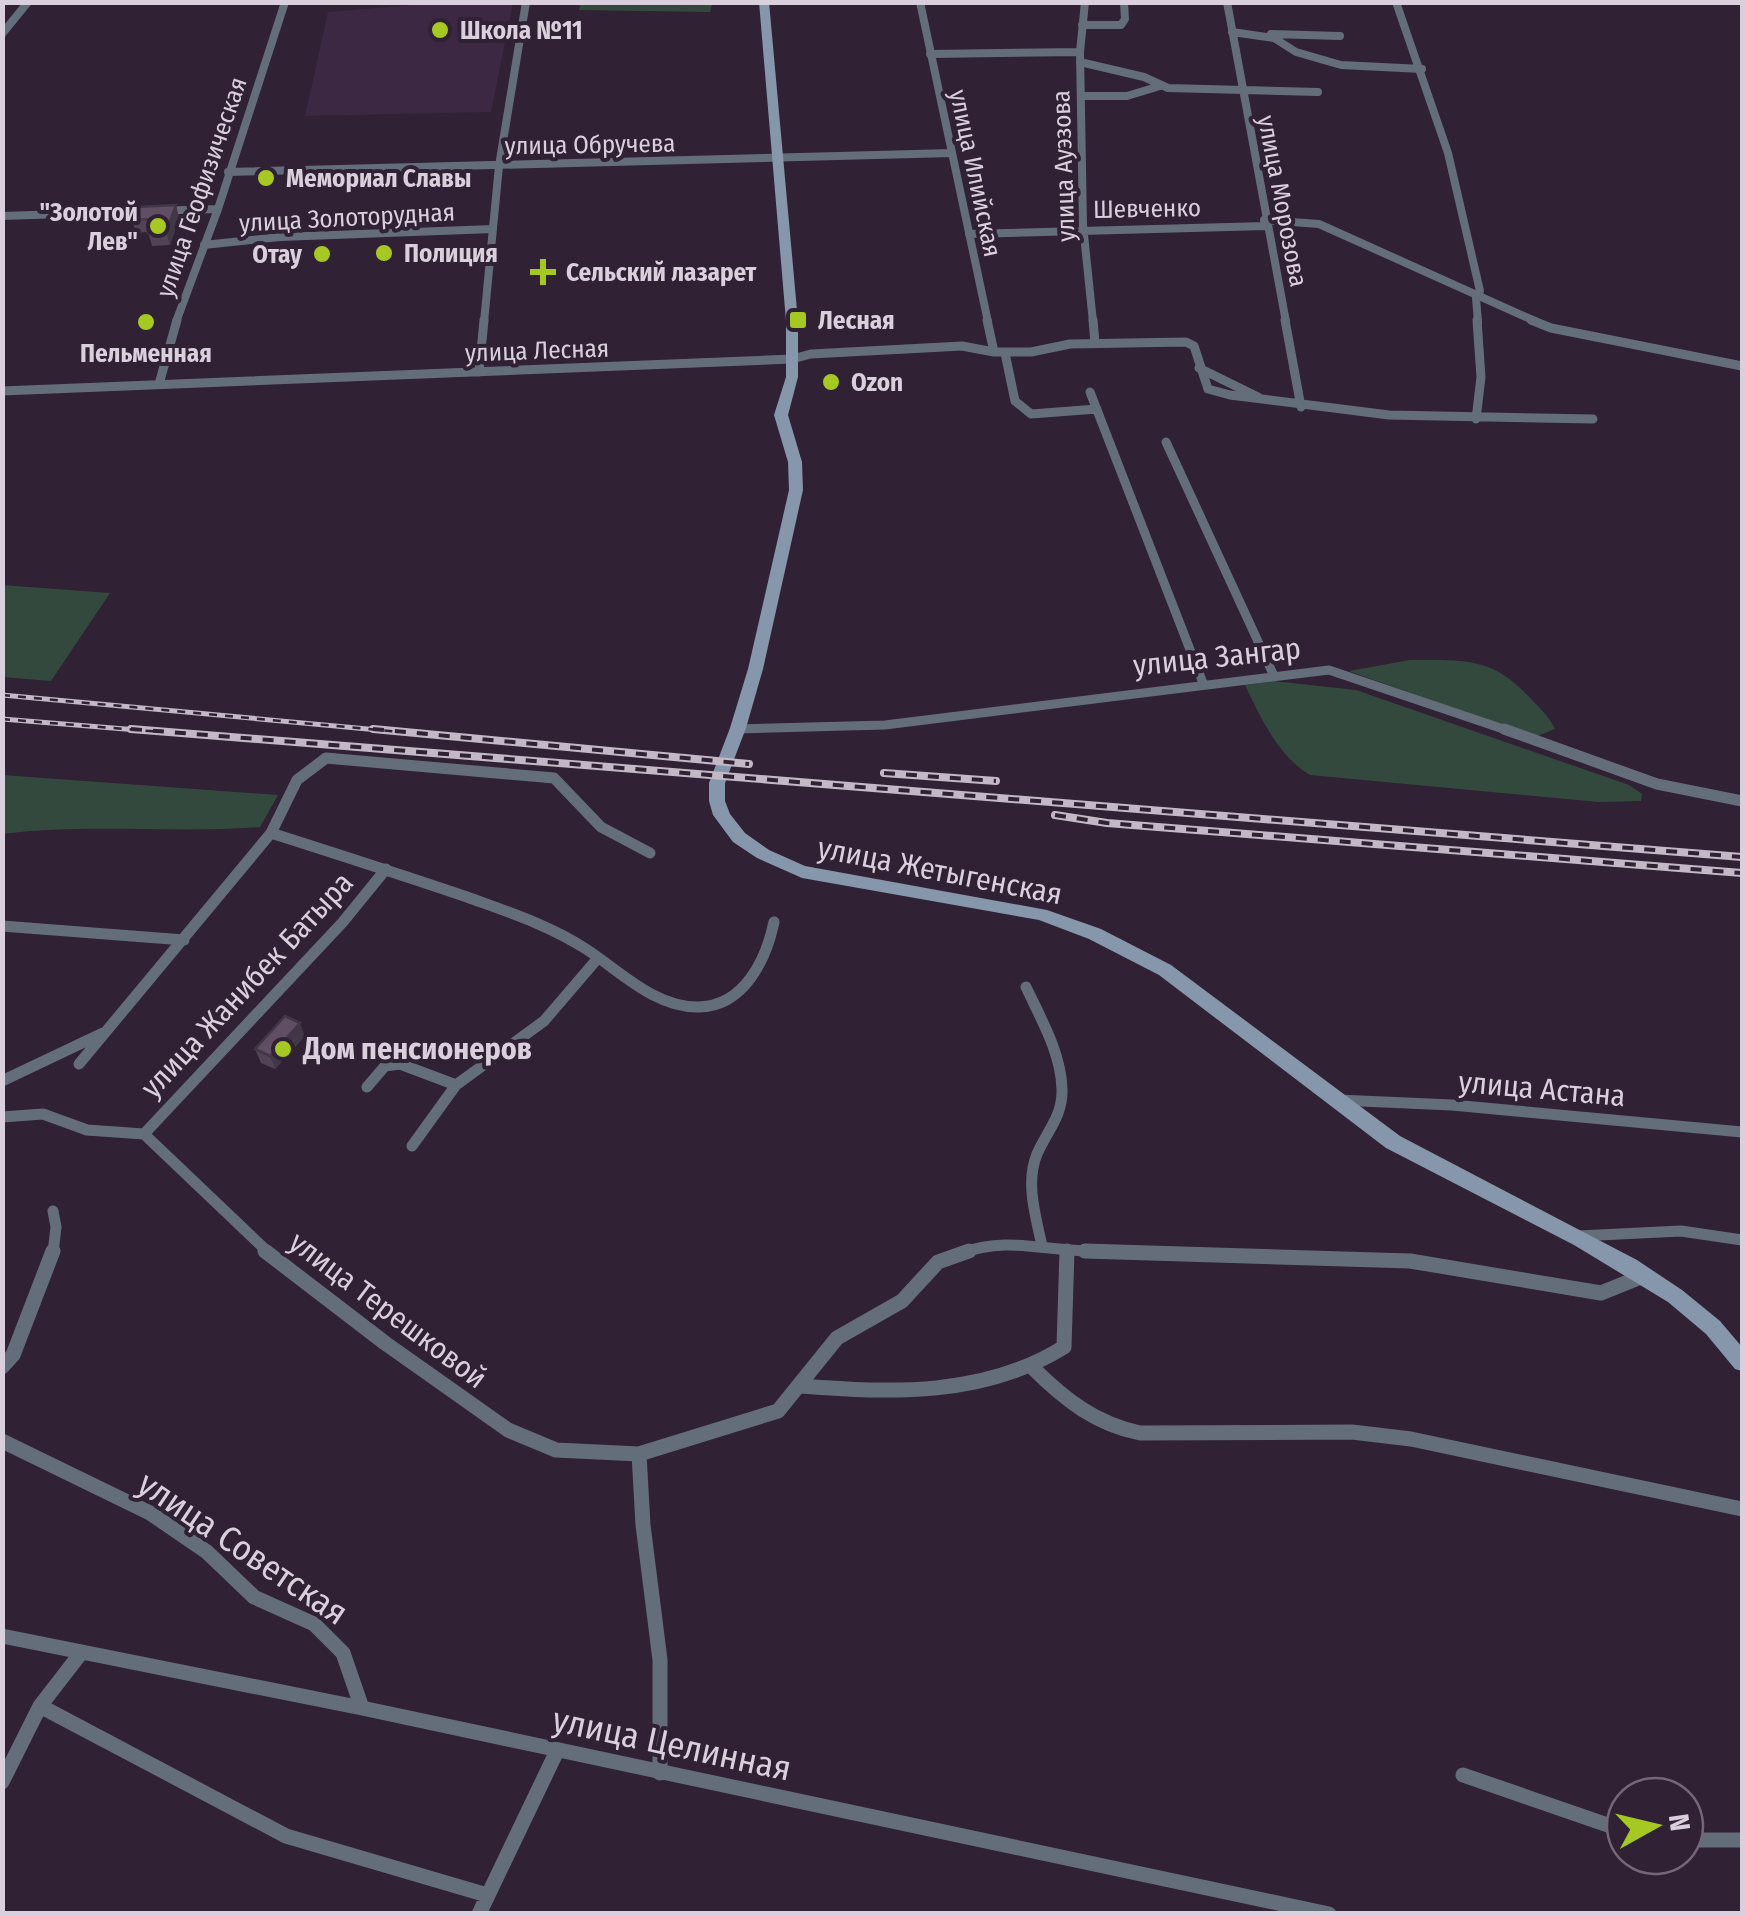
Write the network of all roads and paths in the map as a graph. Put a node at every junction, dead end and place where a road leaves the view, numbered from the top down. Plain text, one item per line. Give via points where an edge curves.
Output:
1 (28, 2) edge
2 (284, 2) edge
3 (526, 2) edge
4 (764, 2) edge
5 (920, 2) edge
6 (1084, 2) edge
7 (1124, 2) edge
8 (1227, 2) edge
9 (1396, 2) edge
10 (1082, 25) junction
11 (1232, 32) junction
12 (2, 34) edge
13 (1262, 35) junction
14 (1340, 36) dead end
15 (930, 54) junction
16 (1080, 56) junction
17 (1422, 69) junction
18 (1160, 86) junction
19 (1242, 92) junction
20 (1318, 92) dead end
21 (1081, 96) junction
22 (952, 153) junction
23 (775, 160) junction
24 (498, 166) junction
25 (228, 172) junction
26 (218, 209) junction
27 (2, 216) edge
28 (1265, 223) junction
29 (492, 229) junction
30 (1083, 230) junction
31 (969, 234) junction
32 (204, 245) junction
33 (1476, 298) junction
34 (986, 328) junction
35 (1096, 342) junction
36 (962, 346) junction
37 (999, 352) junction
38 (792, 359) junction
39 (1742, 366) edge
40 (479, 372) junction
41 (159, 384) junction
42 (2, 391) edge
43 (1090, 392) dead end
44 (1301, 407) junction
45 (1096, 409) junction
46 (1476, 419) junction
47 (1592, 419) dead end
48 (1166, 442) dead end
49 (1274, 676) junction
50 (1203, 682) junction
51 (738, 729) junction
52 (1742, 801) edge
53 (271, 833) junction
54 (650, 854) dead end
55 (386, 869) junction
56 (774, 922) dead end
57 (2, 926) edge
58 (184, 940) junction
59 (598, 958) junction
60 (1026, 986) dead end
61 (109, 1030) junction
62 (79, 1064) dead end
63 (2, 1080) edge
64 (456, 1085) junction
65 (367, 1087) dead end
66 (1338, 1100) junction
67 (2, 1118) edge
68 (1742, 1132) edge
69 (144, 1134) junction
70 (412, 1146) dead end
71 (53, 1211) dead end
72 (1571, 1237) junction
73 (1742, 1240) edge
74 (1042, 1246) junction
75 (1068, 1250) junction
76 (1643, 1276) junction
77 (1742, 1362) edge
78 (2, 1367) edge
79 (1033, 1368) junction
80 (801, 1386) junction
81 (2, 1441) edge
82 (638, 1454) junction
83 (1742, 1510) edge
84 (2, 1636) edge
85 (81, 1653) junction
86 (40, 1706) junction
87 (362, 1708) junction
88 (557, 1751) junction
89 (660, 1773) junction
90 (1463, 1775) dead end
91 (2, 1782) edge
92 (1605, 1824) edge
93 (1705, 1840) edge
94 (1742, 1840) edge
95 (486, 1895) junction
96 (479, 1914) edge
97 (1329, 1914) edge

1 - 12 street
2 - 25 street, улица Геофизическая
3 - 24 street
4 - 23 main road, улица Жетыгенская
5 - 15 street, улица Илийская
6 - 10 street
7 - 10 street via 1121,25
8 - 11 street, улица Морозова
9 - 17 street
10 - 16 street
11 - 13 street
11 - 19 street, улица Морозова
13 - 14 street
13 - 17 street via 1341,65
15 - 16 street, улица Ауэзова
15 - 22 street, улица Илийская
16 - 18 street
16 - 21 street, улица Ауэзова
17 - 33 street via 1452,168 1480,291
18 - 19 street
18 - 21 street via 1127,96
19 - 20 street
19 - 28 street, улица Морозова
21 - 30 street, улица Ауэзова
22 - 23 street, улица Обручева
22 - 31 street, улица Илийская
23 - 24 street, улица Обручева
23 - 38 main road, улица Жетыгенская
24 - 25 street, улица Обручева
24 - 29 street
25 - 26 street, улица Геофизическая
26 - 27 street
26 - 32 street, улица Геофизическая
28 - 30 street, Шевченко
28 - 33 street, Шевченко via 1319,224
28 - 44 street, улица Морозова
29 - 32 street, улица Золоторудная
29 - 40 street
30 - 31 street, Шевченко
30 - 35 street, улица Ауэзова
31 - 34 street, улица Илийская
32 - 41 street, улица Геофизическая
33 - 39 street, Шевченко via 1550,328
33 - 46 street
34 - 36 street
34 - 37 street, улица Илийская
35 - 37 street, улица Лесная
35 - 44 street via 1189,342 1208,389
36 - 37 street, улица Лесная
36 - 38 street, улица Лесная
37 - 45 street, улица Илийская via 1015,401 1031,414
38 - 40 street, улица Лесная
38 - 51 main road, улица Жетыгенская via 781,415 796,490
40 - 41 street, улица Лесная
41 - 42 street, улица Лесная
43 - 45 street
44 - 46 street
45 - 50 street
46 - 47 street
48 - 49 street
49 - 50 street, улица Зангар
49 - 52 street, улица Зангар via 1329,670 1657,784
50 - 51 street, улица Зангар via 885,725
51 - 66 main road, улица Жетыгенская via 716,800 736,835 765,856 826,877 1041,914 1095,934 1165,970
53 - 54 street via 291,785 326,758 554,778 602,827
53 - 55 street
53 - 58 street
55 - 59 street via 508,912
55 - 69 street, улица Жанибек Батыра
56 - 59 street via 758,967 736,996 717,1004 677,1004
57 - 58 street
58 - 61 street
59 - 64 street via 544,1020
60 - 74 street via 1047,1033 1062,1104 1033,1165
61 - 62 street
61 - 63 street
64 - 65 street via 400,1064 385,1066
64 - 70 street
66 - 68 street, улица Астана
66 - 72 main road, улица Жетыгенская via 1430,1165
67 - 69 street via 43,1114 87,1130
69 - 82 street, улица Терешковой via 257,1244 508,1430 556,1450
71 - 78 street via 57,1235 50,1264
72 - 73 street via 1659,1230
72 - 76 main road, улица Жетыгенская
74 - 75 street, улица Терешковой
74 - 80 street, улица Терешковой via 984,1245 938,1262 902,1302 838,1338
75 - 76 street, улица Терешковой via 1410,1262 1601,1293
75 - 79 street via 1070,1324 1064,1347
76 - 77 main road, улица Жетыгенская via 1689,1306
79 - 80 street via 974,1384
79 - 83 street via 1110,1428 1411,1439
80 - 82 street, улица Терешковой via 778,1411
81 - 87 street, улица Советская via 150,1512 207,1552 254,1597 314,1624 343,1653
82 - 89 street via 660,1660
84 - 85 street, улица Целинная
85 - 86 street
85 - 87 street, улица Целинная
86 - 91 street
86 - 95 street via 286,1836
87 - 88 street, улица Целинная
88 - 89 street, улица Целинная
88 - 95 street
89 - 97 street, улица Целинная
90 - 92 street
93 - 94 street
95 - 96 street

